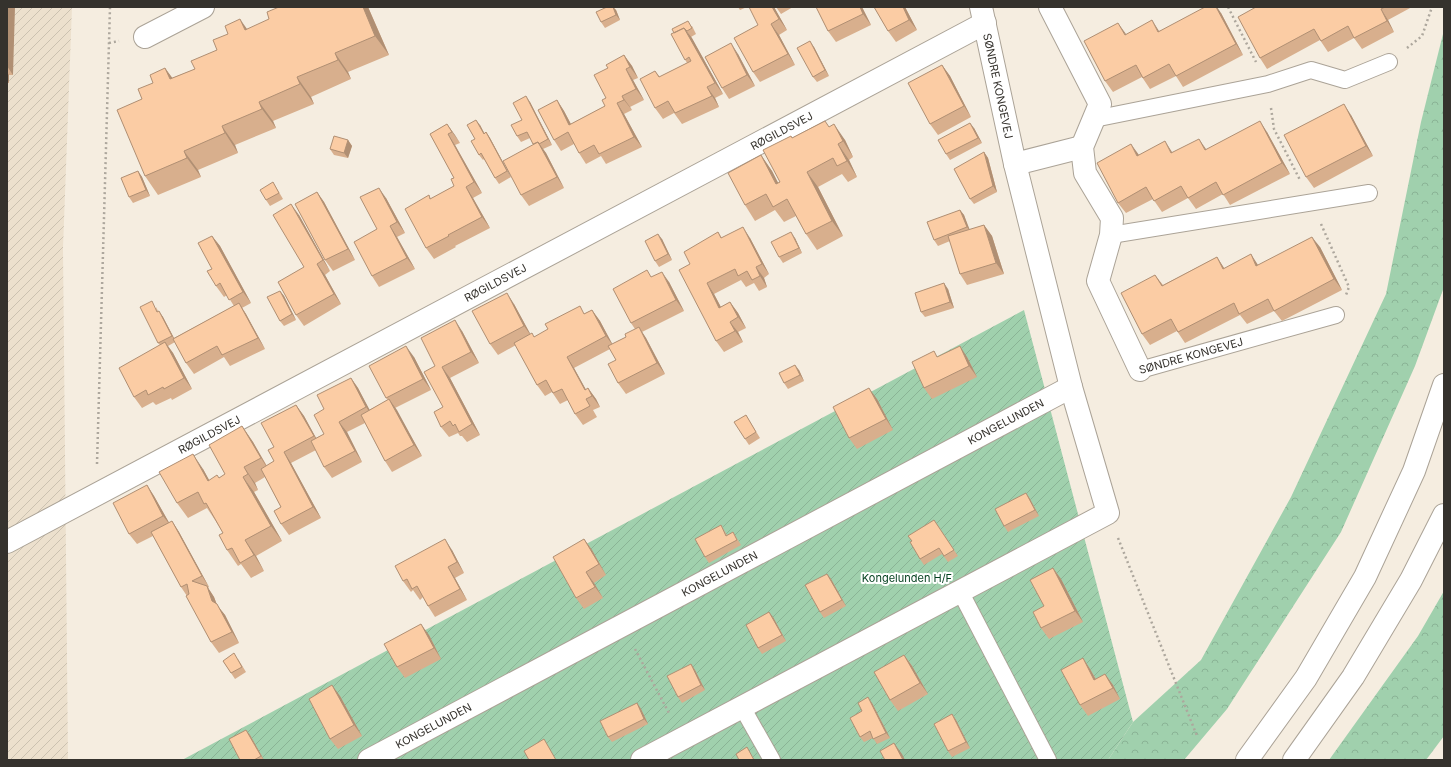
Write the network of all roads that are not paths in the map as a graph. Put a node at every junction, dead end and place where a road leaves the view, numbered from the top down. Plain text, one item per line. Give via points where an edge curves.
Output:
1 (203, 7) edge
2 (1050, 7) edge
3 (983, 15) edge
4 (146, 37) dead end
5 (1389, 62) road end
6 (1094, 119) junction
7 (1082, 147) junction
8 (1016, 164) junction
9 (1369, 193) dead end
10 (1111, 235) junction
11 (1336, 315) road end
12 (1140, 370) joint
13 (1444, 385) edge
14 (1071, 387) junction
15 (1444, 515) edge
16 (7, 542) edge
17 (960, 591) junction
18 (742, 707) junction
19 (369, 760) edge
20 (642, 760) edge
21 (772, 760) edge
22 (1048, 760) edge
23 (1248, 760) edge
24 (1294, 760) edge

1 - 4 main road
2 - 6 main road, SØNDRE KONGEVEJ via 1100,104
3 - 8 main road, SØNDRE KONGEVEJ
3 - 16 main road, RØGILDSVEJ
5 - 6 lane via 1345,80 1311,70 1268,84
6 - 7 main road, SØNDRE KONGEVEJ
7 - 8 main road
7 - 10 main road, SØNDRE KONGEVEJ via 1085,174 1112,218
8 - 14 main road, SØNDRE KONGEVEJ
9 - 10 lane
10 - 12 main road, SØNDRE KONGEVEJ via 1098,281
11 - 12 lane, SØNDRE KONGEVEJ
13 - 23 main road via 1414,471 1365,577 1306,678
14 - 17 main road, SØNDRE KONGEVEJ via 1108,513
14 - 19 main road, KONGELUNDEN
15 - 24 main road via 1411,580 1353,676
17 - 18 main road
17 - 22 lane
18 - 20 main road
18 - 21 lane

